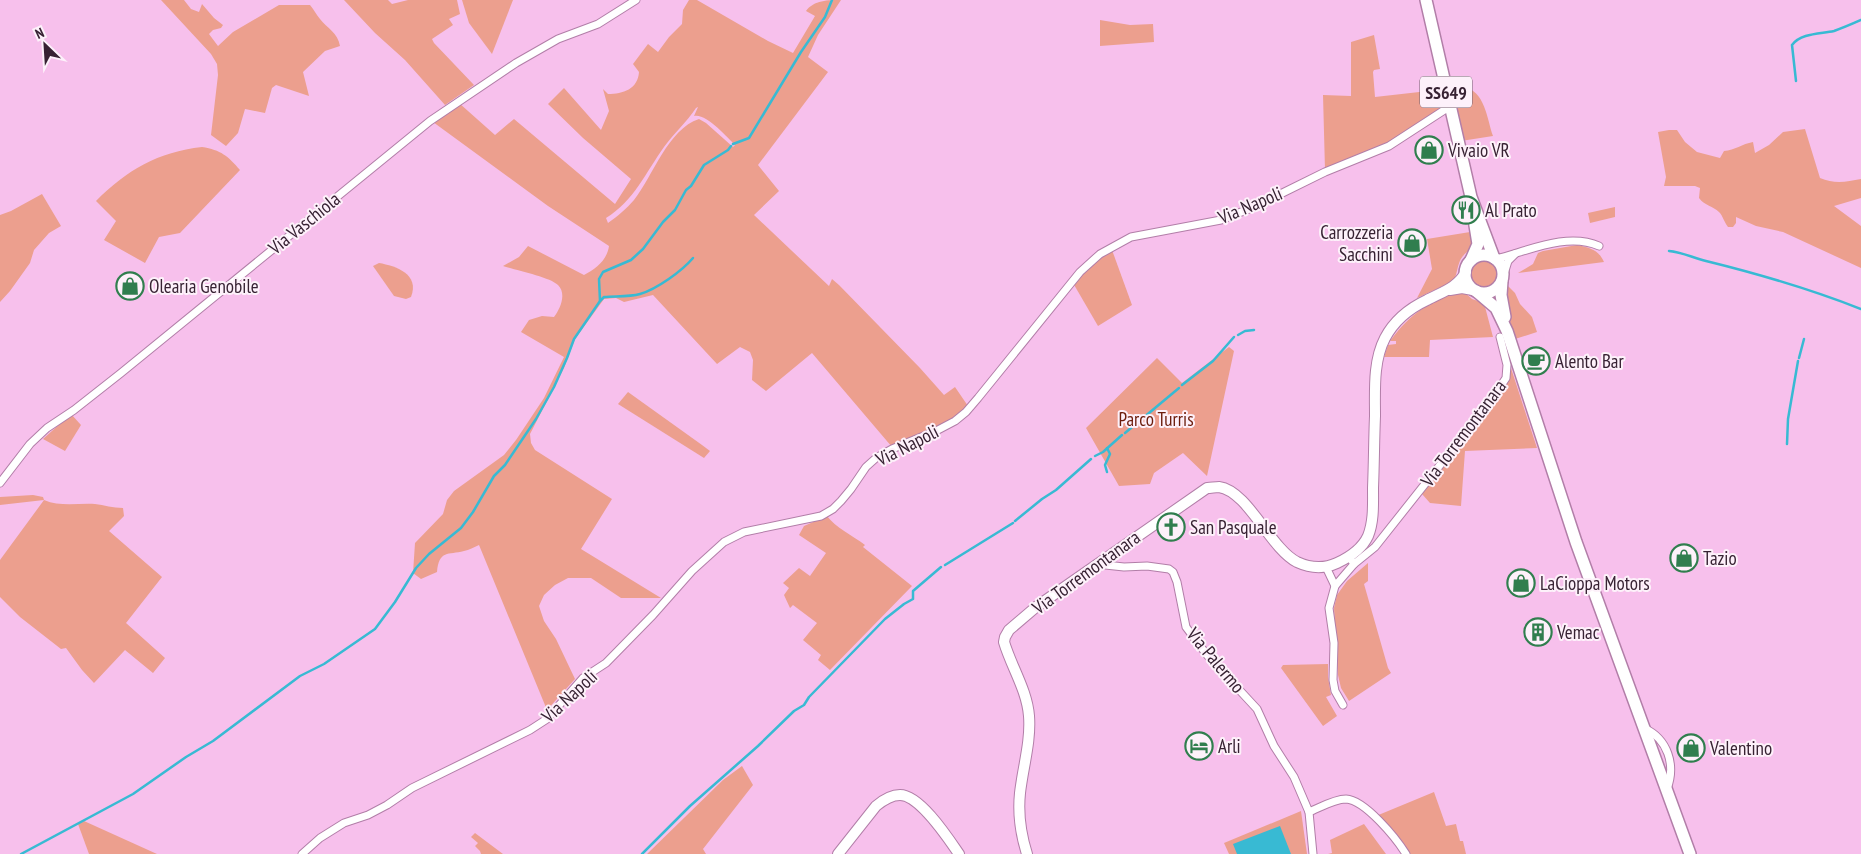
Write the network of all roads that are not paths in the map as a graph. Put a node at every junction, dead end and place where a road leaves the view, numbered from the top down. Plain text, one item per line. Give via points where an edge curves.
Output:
1 (636, 0) edge
2 (1426, 0) edge
3 (1449, 107) junction
4 (1471, 197) junction
5 (1599, 246) dead end
6 (1520, 252) junction
7 (1495, 258) junction
8 (1468, 267) junction
9 (1503, 278) junction
10 (1474, 290) junction
11 (1442, 293) junction
12 (1504, 334) junction
13 (0, 484) edge
14 (1351, 561) junction
15 (1096, 564) junction
16 (1326, 567) junction
17 (1335, 586) junction
18 (1344, 706) dead end
19 (1308, 812) junction
20 (302, 854) edge
21 (838, 854) edge
22 (959, 854) edge
23 (1027, 854) edge
24 (1313, 854) edge
25 (1406, 854) edge
26 (1690, 854) edge

1 - 13 street, Via Vaschiola via 598,24 558,39 516,63 430,121 74,410 47,428 17,459
2 - 3 main road, SS649
3 - 4 main road, SS649
3 - 20 street, Via Napoli via 1389,146 1321,173 1254,207 1221,220 1131,237 1100,254 1080,272 978,398 955,421 876,458 842,501 821,516 744,532 724,542 692,571 606,663 582,678 548,719 412,788 387,805 344,823
4 - 7 main road, SS649
4 - 8 main road, SS649 via 1478,241
5 - 6 street via 1579,241
6 - 7 street
6 - 9 street via 1508,261
7 - 8 main road via 1482,255
7 - 9 main road, SS649 via 1500,263
8 - 10 main road, SS649 via 1467,282
8 - 11 street, Via Torremontanara via 1456,285
9 - 10 main road via 1494,291 1482,293
9 - 12 main road, SS649
10 - 11 street, Via Torremontanara via 1459,288
10 - 12 main road, SS649 via 1496,308
11 - 14 street, Via Torremontanara via 1409,310 1396,322 1379,352 1375,387 1373,518 1365,542
12 - 14 street, Via Torremontanara via 1506,378 1490,402 1375,547
12 - 26 main road, SS649
14 - 16 street, Via Torremontanara
14 - 17 street
15 - 16 street, Via Torremontanara via 1198,493 1218,487 1240,499 1286,554 1305,565
15 - 19 street, Via Palermo via 1147,566 1173,572 1186,627 1257,709 1274,746 1294,777
15 - 23 street, Via Torremontanara via 1036,607 1004,638 1029,714 1020,795 1021,830
16 - 17 street
17 - 18 street via 1329,608 1334,643 1333,680
19 - 24 street, Via Palermo
19 - 25 street via 1344,799 1356,801 1374,814
21 - 22 street via 876,806 899,795 908,796 924,809

